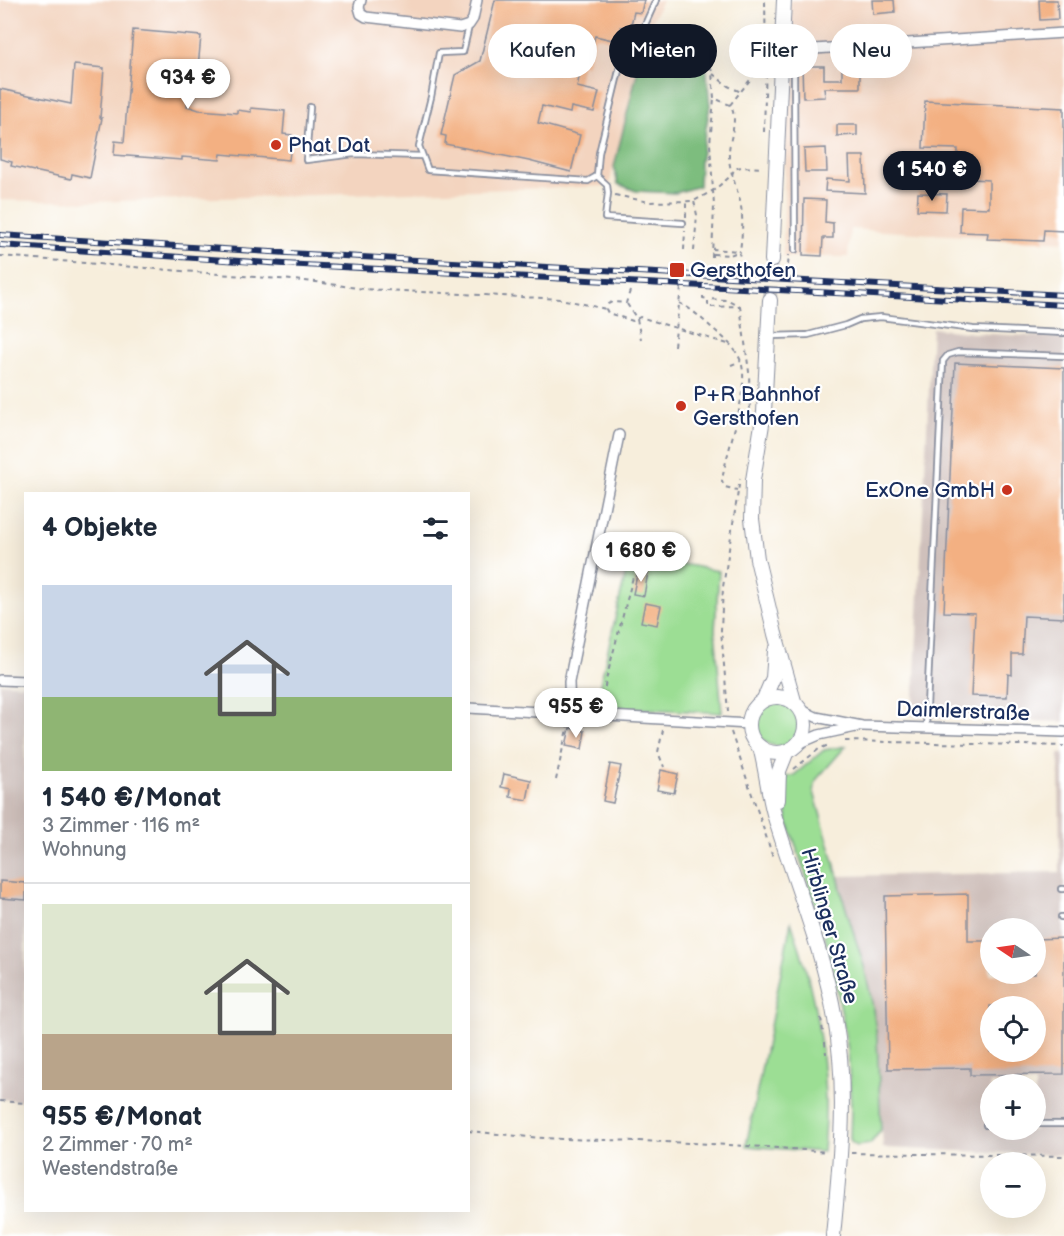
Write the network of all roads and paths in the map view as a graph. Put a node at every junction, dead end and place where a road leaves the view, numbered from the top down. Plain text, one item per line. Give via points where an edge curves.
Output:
1 (361, 0) edge
2 (477, 0) edge
3 (656, 0) edge
4 (765, 0) edge
5 (784, 0) edge
6 (765, 24) edge
7 (784, 24) edge
8 (469, 25) junction
9 (1064, 33) edge
10 (818, 49) edge
11 (717, 76) edge
12 (712, 78) edge
13 (752, 78) edge
14 (766, 78) edge
15 (782, 78) edge
16 (794, 78) edge
17 (741, 92) junction
18 (714, 99) junction
19 (730, 105) junction
20 (310, 107) dead end
21 (764, 137) dead end
22 (422, 156) junction
23 (764, 159) dead end
24 (732, 175) junction
25 (597, 176) junction
26 (714, 190) junction
27 (608, 193) junction
28 (694, 201) junction
29 (683, 223) dead end
30 (712, 249) junction
31 (795, 250) dead end
32 (694, 251) dead end
33 (740, 251) junction
34 (0, 256) edge
35 (739, 257) dead end
36 (772, 260) tunnel mouth
37 (681, 288) dead end
38 (630, 291) dead end
39 (703, 296) dead end
40 (708, 299) junction
41 (770, 300) tunnel mouth
42 (626, 303) junction
43 (679, 303) junction
44 (740, 306) junction
45 (606, 309) junction
46 (637, 319) junction
47 (677, 330) junction
48 (1064, 333) edge
49 (769, 336) junction
50 (641, 339) dead end
51 (729, 344) junction
52 (674, 346) dead end
53 (1064, 356) edge
54 (741, 361) junction
55 (731, 365) dead end
56 (750, 385) dead end
57 (619, 435) dead end
58 (738, 490) dead end
59 (633, 577) dead end
60 (775, 634) junction
61 (0, 680) edge
62 (24, 681) edge
63 (764, 699) junction
64 (798, 706) junction
65 (470, 708) edge
66 (570, 714) junction
67 (600, 715) junction
68 (666, 720) junction
69 (749, 724) junction
70 (861, 726) junction
71 (926, 728) junction
72 (1064, 732) edge
73 (1064, 746) edge
74 (760, 747) junction
75 (793, 748) junction
76 (664, 767) dead end
77 (788, 771) dead end
78 (556, 780) dead end
79 (784, 844) junction
80 (0, 1101) edge
81 (24, 1103) edge
82 (1046, 1124) edge
83 (1064, 1124) edge
84 (470, 1131) edge
85 (842, 1152) junction
86 (1064, 1156) edge
87 (833, 1236) edge

1 - 8 street via 361,14 366,17 442,27
2 - 8 street
3 - 25 lane via 643,29 622,58
4 - 6 path
5 - 7 main road
8 - 22 lane via 463,52 439,53 419,146
9 - 10 street
11 - 17 path
12 - 18 path
13 - 17 path
14 - 21 path
15 - 36 main road
16 - 31 lane
17 - 19 path
18 - 19 path
18 - 26 path via 710,144
19 - 24 path via 735,116 729,150
20 - 22 lane via 306,160 354,154
22 - 25 lane via 428,170 588,181
23 - 24 path via 763,168 741,167 734,169
24 - 26 path
24 - 33 path via 740,201
25 - 27 lane via 607,185
26 - 28 path
26 - 30 path
27 - 28 path via 649,202
27 - 29 lane via 605,218
28 - 32 path
30 - 33 path
30 - 33 path via 712,256
33 - 35 path
34 - 45 path via 364,289 561,299
37 - 43 path
38 - 42 path
39 - 40 path
40 - 44 path via 728,300
40 - 44 path via 708,307
41 - 49 main road, Hirblinger Straße
42 - 45 path via 610,302
42 - 46 path
43 - 47 path
43 - 51 path
44 - 56 path
45 - 46 path via 610,314
46 - 47 path
46 - 50 path
47 - 51 path
47 - 52 path
48 - 49 lane via 973,329 881,317 808,335
49 - 60 main road, Hirblinger Straße via 752,505 757,559
51 - 54 path
53 - 71 lane via 958,352 943,361
54 - 55 path
54 - 58 path via 741,398 722,481 725,487
57 - 66 street via 569,682
59 - 67 path
60 - 63 main road, Hirblinger Straße via 773,678
60 - 64 main road, Hirblinger Straße
61 - 62 street
63 - 64 main road via 778,696
63 - 69 main road, Hirblinger Straße via 753,710
64 - 70 street, Daimlerstraße via 816,717
64 - 75 main road, Hirblinger Straße via 806,727
65 - 66 street
66 - 67 street
66 - 78 path
67 - 68 street
68 - 69 street
68 - 76 path via 658,752
69 - 74 main road, Hirblinger Straße via 752,738
70 - 71 street, Daimlerstraße
70 - 75 street, Daimlerstraße via 819,735
71 - 72 street, Daimlerstraße
73 - 77 path via 845,741 819,749
74 - 75 main road via 771,752
74 - 79 main road, Hirblinger Straße
75 - 79 main road, Hirblinger Straße via 779,771 778,803
79 - 85 main road, Hirblinger Straße via 812,927 835,1019 841,1073
80 - 81 path
82 - 83 lane
84 - 85 path
85 - 86 path
85 - 87 main road, Hirblinger Straße

